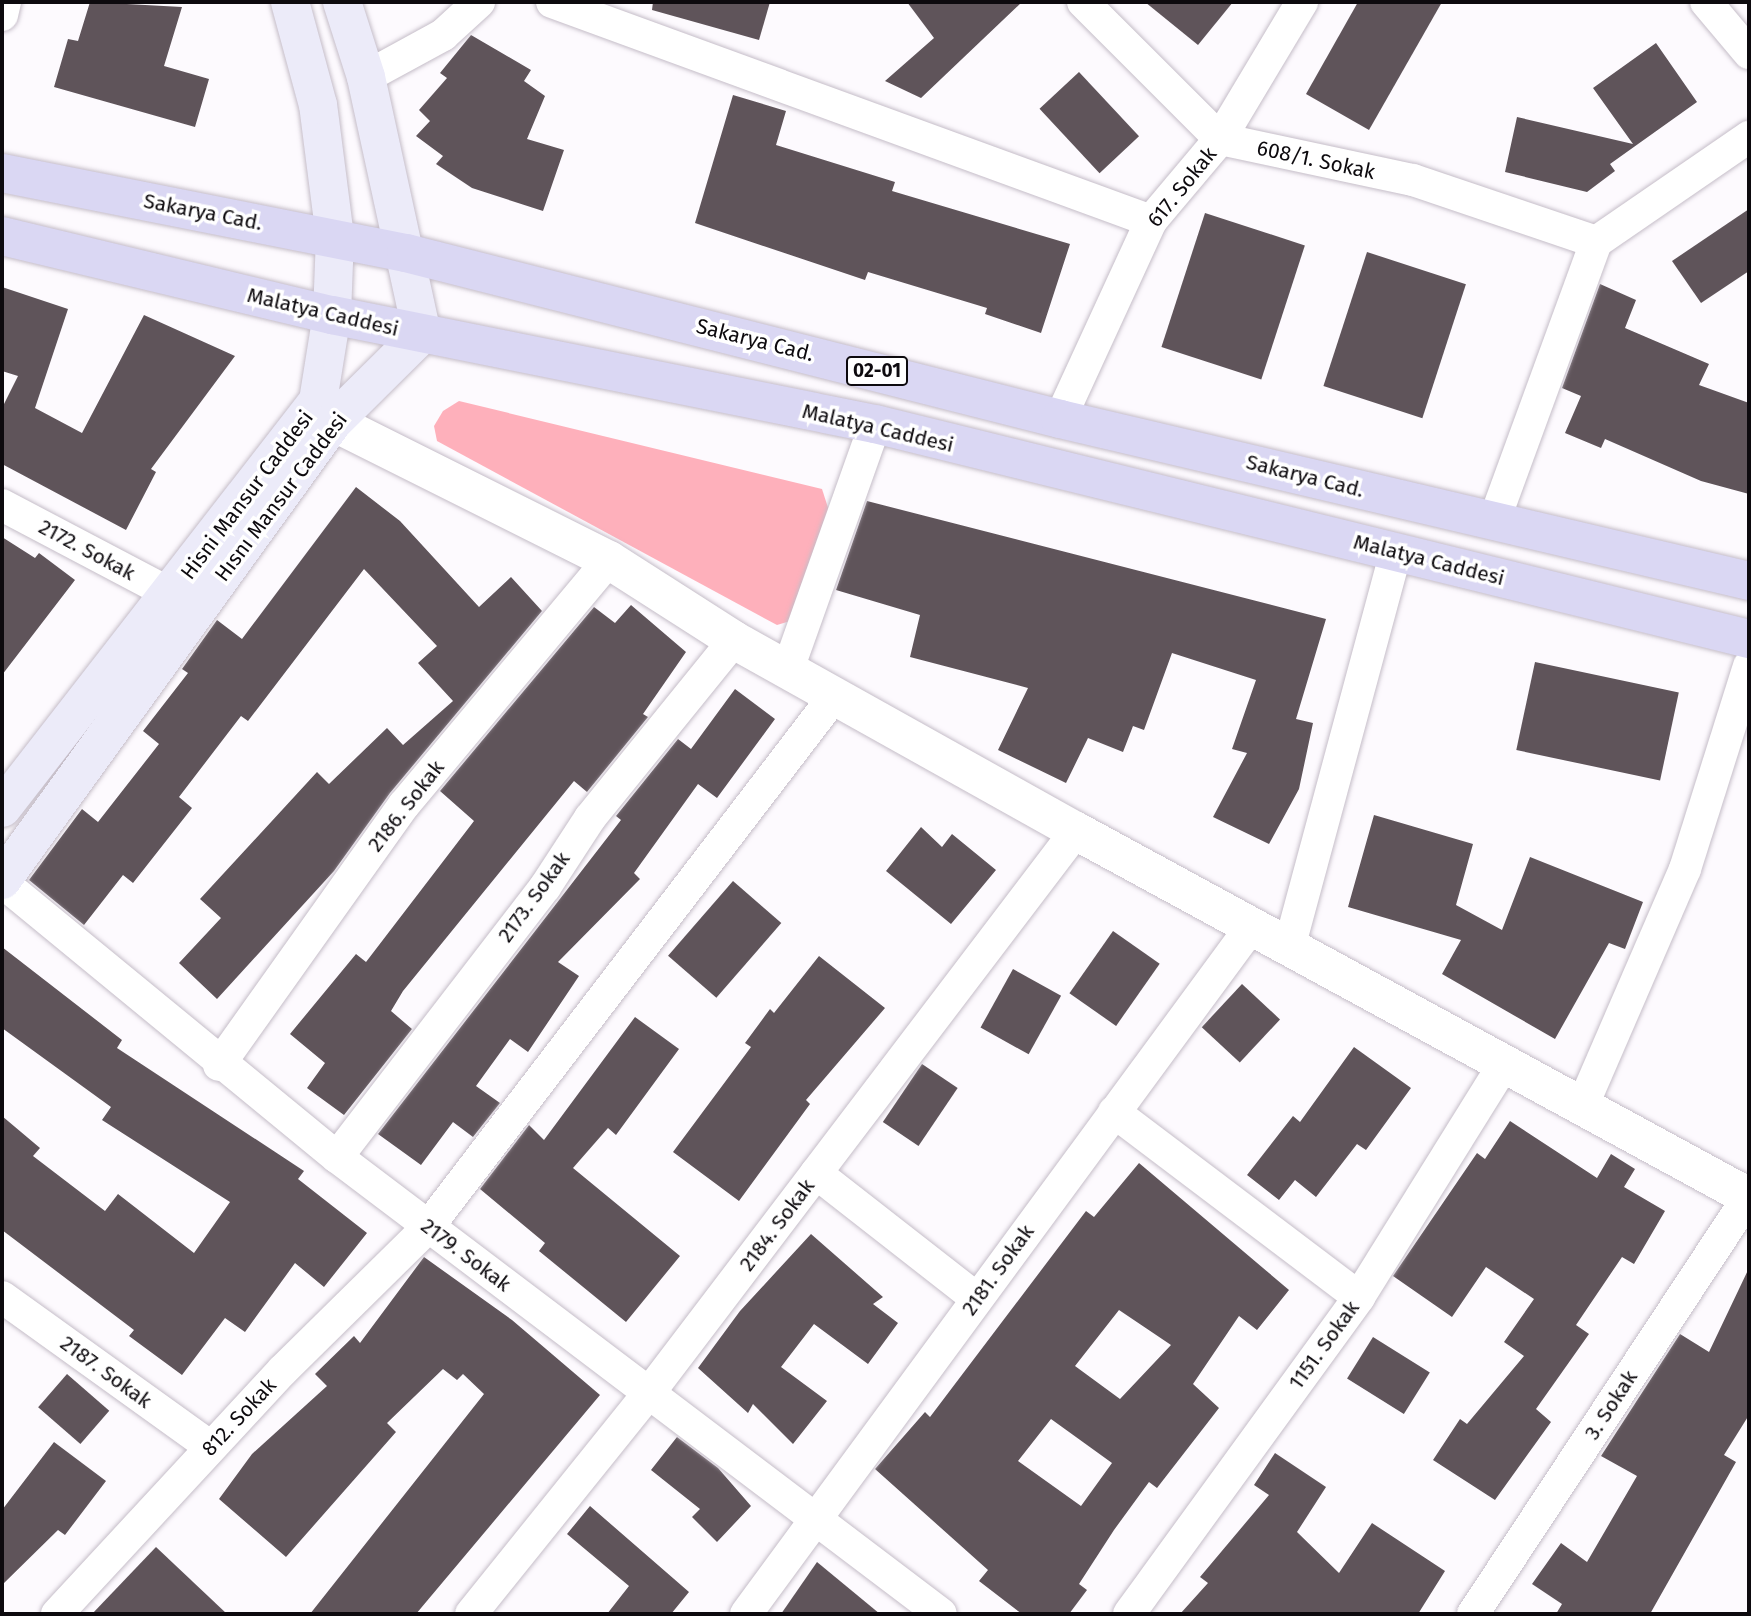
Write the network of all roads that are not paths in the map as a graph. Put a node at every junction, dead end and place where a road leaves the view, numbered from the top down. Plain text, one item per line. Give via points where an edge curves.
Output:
1 (5, 2) edge
2 (290, 2) edge
3 (342, 2) edge
4 (479, 2) edge
5 (552, 2) edge
6 (1083, 2) edge
7 (1302, 2) edge
8 (1706, 2) edge
9 (2, 15) edge
10 (1749, 53) edge
11 (366, 77) junction
12 (1749, 137) edge
13 (1220, 139) junction
14 (2, 173) edge
15 (1151, 220) junction
16 (2, 236) edge
17 (335, 237) junction
18 (1596, 242) junction
19 (406, 253) junction
20 (332, 315) junction
21 (422, 334) junction
22 (1060, 419) junction
23 (333, 422) junction
24 (875, 425) junction
25 (2, 505) edge
26 (1494, 521) junction
27 (1396, 551) junction
28 (608, 560) junction
29 (1749, 582) edge
30 (173, 595) junction
31 (1749, 639) edge
32 (734, 640) junction
33 (1749, 666) edge
34 (788, 669) junction
35 (835, 695) junction
36 (2, 808) edge
37 (1076, 831) junction
38 (2, 881) edge
39 (1251, 927) junction
40 (1289, 948) junction
41 (219, 1065) junction
42 (1503, 1066) junction
43 (1582, 1107) junction
44 (1114, 1112) junction
45 (337, 1157) junction
46 (816, 1173) junction
47 (1749, 1196) edge
48 (428, 1227) junction
49 (2, 1297) edge
50 (1359, 1297) junction
51 (977, 1299) junction
52 (649, 1393) junction
53 (211, 1447) junction
54 (816, 1519) junction
55 (57, 1614) edge
56 (471, 1614) edge
57 (746, 1614) edge
58 (942, 1614) edge
59 (1129, 1614) edge
60 (1475, 1614) edge

1 - 9 street
2 - 17 main road, Hisni Mansur Caddesi via 318,105
3 - 11 main road
4 - 11 street via 443,36
5 - 15 street
6 - 13 street
7 - 13 street, 617. Sokak
8 - 10 street
11 - 19 main road
12 - 18 street
13 - 15 street, 617. Sokak
13 - 18 street, 608/1. Sokak via 1413,180
14 - 17 main road, Sakarya Cad. / 02-01
15 - 22 street, 617. Sokak
16 - 20 main road, Malatya Caddesi
17 - 19 main road, Sakarya Cad. / 02-01
17 - 20 main road, Hisni Mansur Caddesi
18 - 26 street
19 - 21 main road
19 - 22 main road, Sakarya Cad. / 02-01
20 - 21 main road, Malatya Caddesi
20 - 30 main road, Hisni Mansur Caddesi via 318,401
21 - 23 main road, Hısnı Mansur Caddesi
21 - 24 main road, Malatya Caddesi
22 - 26 main road, Sakarya Cad. / 02-01
23 - 28 street
23 - 38 main road, Hısnı Mansur Caddesi
24 - 27 main road, Malatya Caddesi
24 - 34 street
25 - 30 street, 2172. Sokak
26 - 29 main road, Sakarya Cad. / 02-01
27 - 31 main road, Malatya Caddesi
27 - 40 street
28 - 32 street
28 - 41 street, 2186. Sokak via 404,805
30 - 36 main road, Hisni Mansur Caddesi
32 - 34 street
32 - 45 street, 2173. Sokak via 590,818 545,887
33 - 43 street via 1685,869
34 - 35 street
35 - 37 street
35 - 48 street, 812. Sokak
37 - 39 street
37 - 46 street, 2184. Sokak
38 - 41 street, 2179. Sokak
39 - 40 street
39 - 44 street, 2181. Sokak
40 - 42 street
41 - 45 street, 2179. Sokak
42 - 43 street
42 - 50 street, 1151. Sokak
43 - 47 street
44 - 50 street
44 - 51 street, 2181. Sokak
45 - 48 street, 2179. Sokak
46 - 51 street
46 - 52 street, 2184. Sokak
47 - 60 street, 3. Sokak
48 - 52 street, 2179. Sokak
48 - 53 street, 812. Sokak
49 - 53 street, 2187. Sokak
50 - 59 street, 1151. Sokak
51 - 54 street, 2181. Sokak
52 - 54 street, 2179. Sokak
52 - 56 street, 2184. Sokak
53 - 55 street, 812. Sokak
54 - 57 street, 2181. Sokak
54 - 58 street, 2179. Sokak

